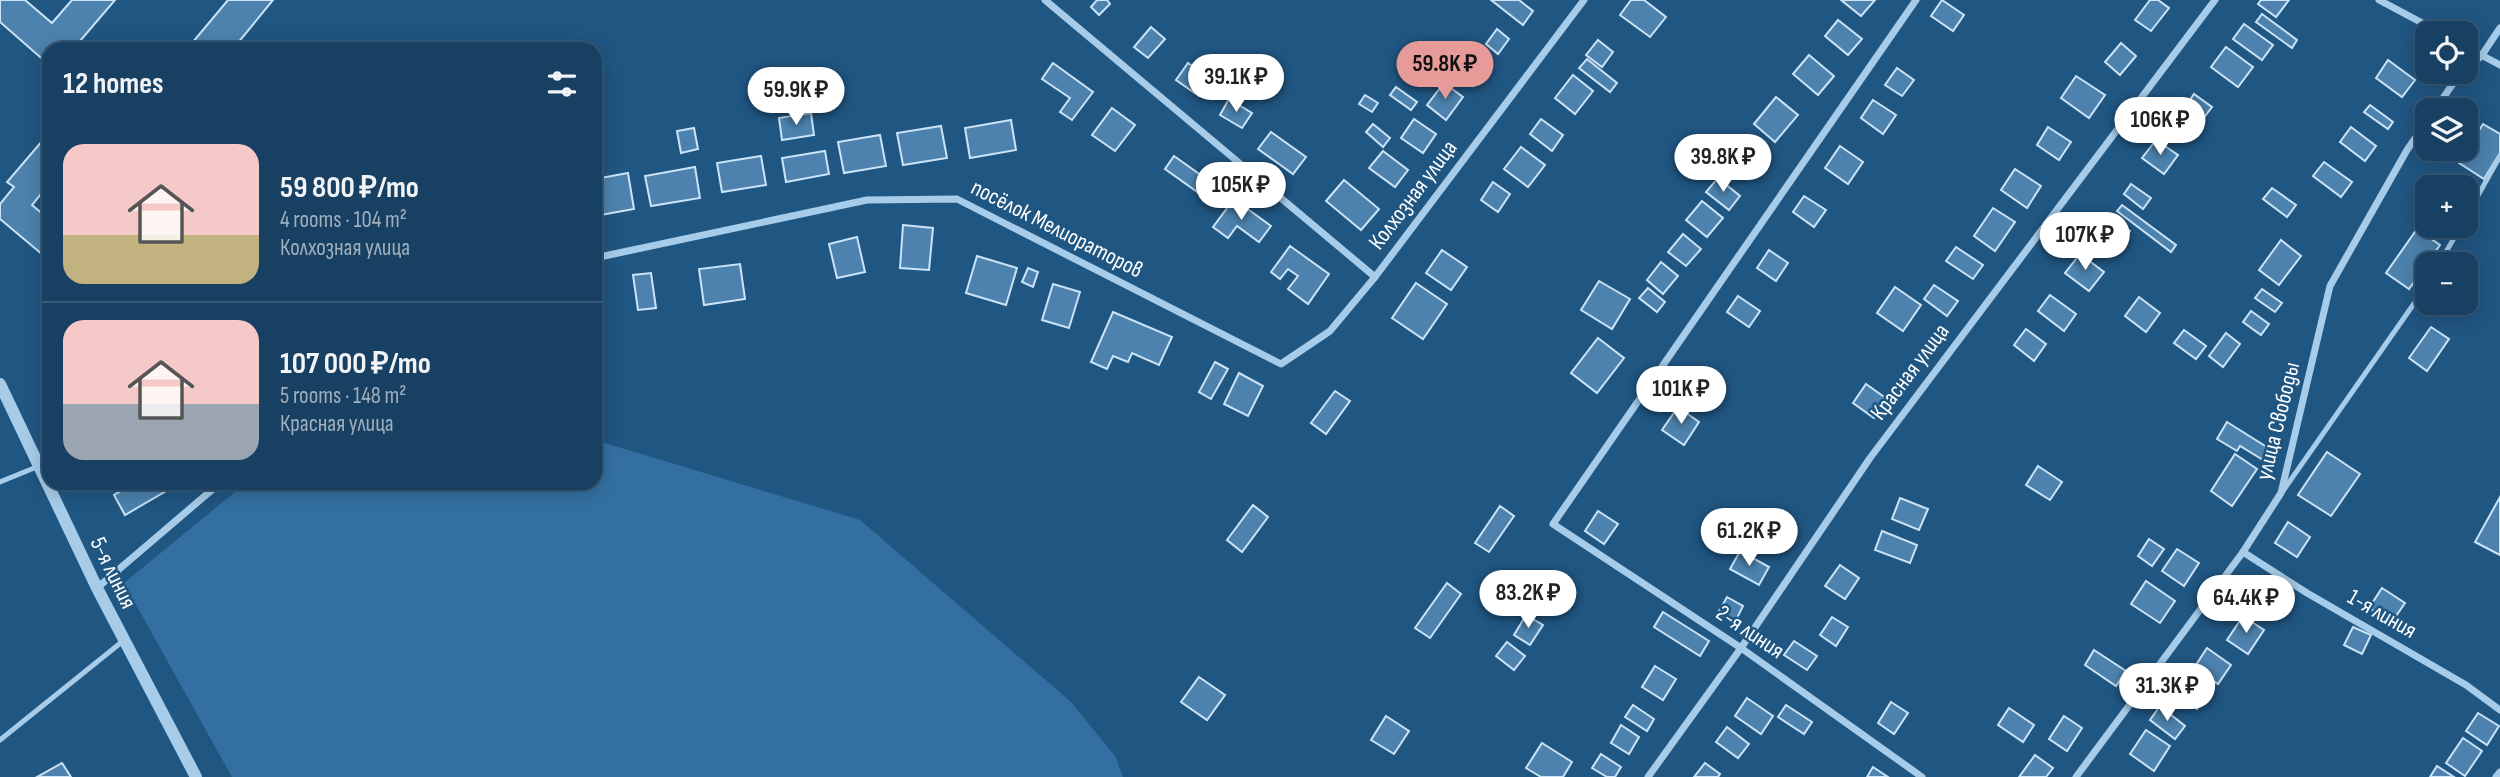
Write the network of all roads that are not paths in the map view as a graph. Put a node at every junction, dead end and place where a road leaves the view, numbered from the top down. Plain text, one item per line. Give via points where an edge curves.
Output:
1 (1045, 0) edge
2 (1584, 0) edge
3 (1916, 0) edge
4 (2215, 0) edge
5 (2379, 0) edge
6 (2418, 21) edge
7 (2500, 28) edge
8 (2478, 53) edge
9 (2482, 55) junction
10 (2478, 59) edge
11 (2500, 65) edge
12 (2415, 138) edge
13 (2500, 156) edge
14 (2478, 195) edge
15 (602, 257) edge
16 (1375, 277) junction
17 (2415, 302) edge
18 (1281, 364) joint
19 (0, 384) edge
20 (38, 466) junction
21 (42, 474) edge
22 (0, 482) edge
23 (49, 490) edge
24 (212, 490) edge
25 (2281, 493) junction
26 (2243, 552) junction
27 (96, 588) junction
28 (123, 641) junction
29 (1741, 648) junction
30 (2500, 710) edge
31 (0, 740) edge
32 (2500, 772) edge
33 (196, 777) edge
34 (1648, 777) edge
35 (1922, 777) edge
36 (2076, 777) edge
37 (2496, 777) edge

1 - 16 street
2 - 16 street, Колхозная улица
3 - 29 street, 2-я линия via 1553,524
4 - 29 street, Красная улица via 1870,458
5 - 6 street
7 - 9 street
8 - 9 street
9 - 10 street
9 - 11 street
12 - 25 street, улица Свободы via 2330,286
13 - 14 lane
15 - 18 street, посёлок Мелиораторов via 867,200 957,199
16 - 18 street, Колхозная улица via 1330,331
17 - 25 lane
19 - 20 street, 5-я линия
20 - 21 street, 5-я линия
20 - 22 lane
23 - 27 street, 5-я линия
24 - 27 street
25 - 26 street, улица Свободы
26 - 30 street, 1-я линия
26 - 36 street, улица Свободы
27 - 28 street, 5-я линия
28 - 31 lane
28 - 33 street, 5-я линия
29 - 34 street, Красная улица
29 - 35 street, 2-я линия
32 - 37 street

